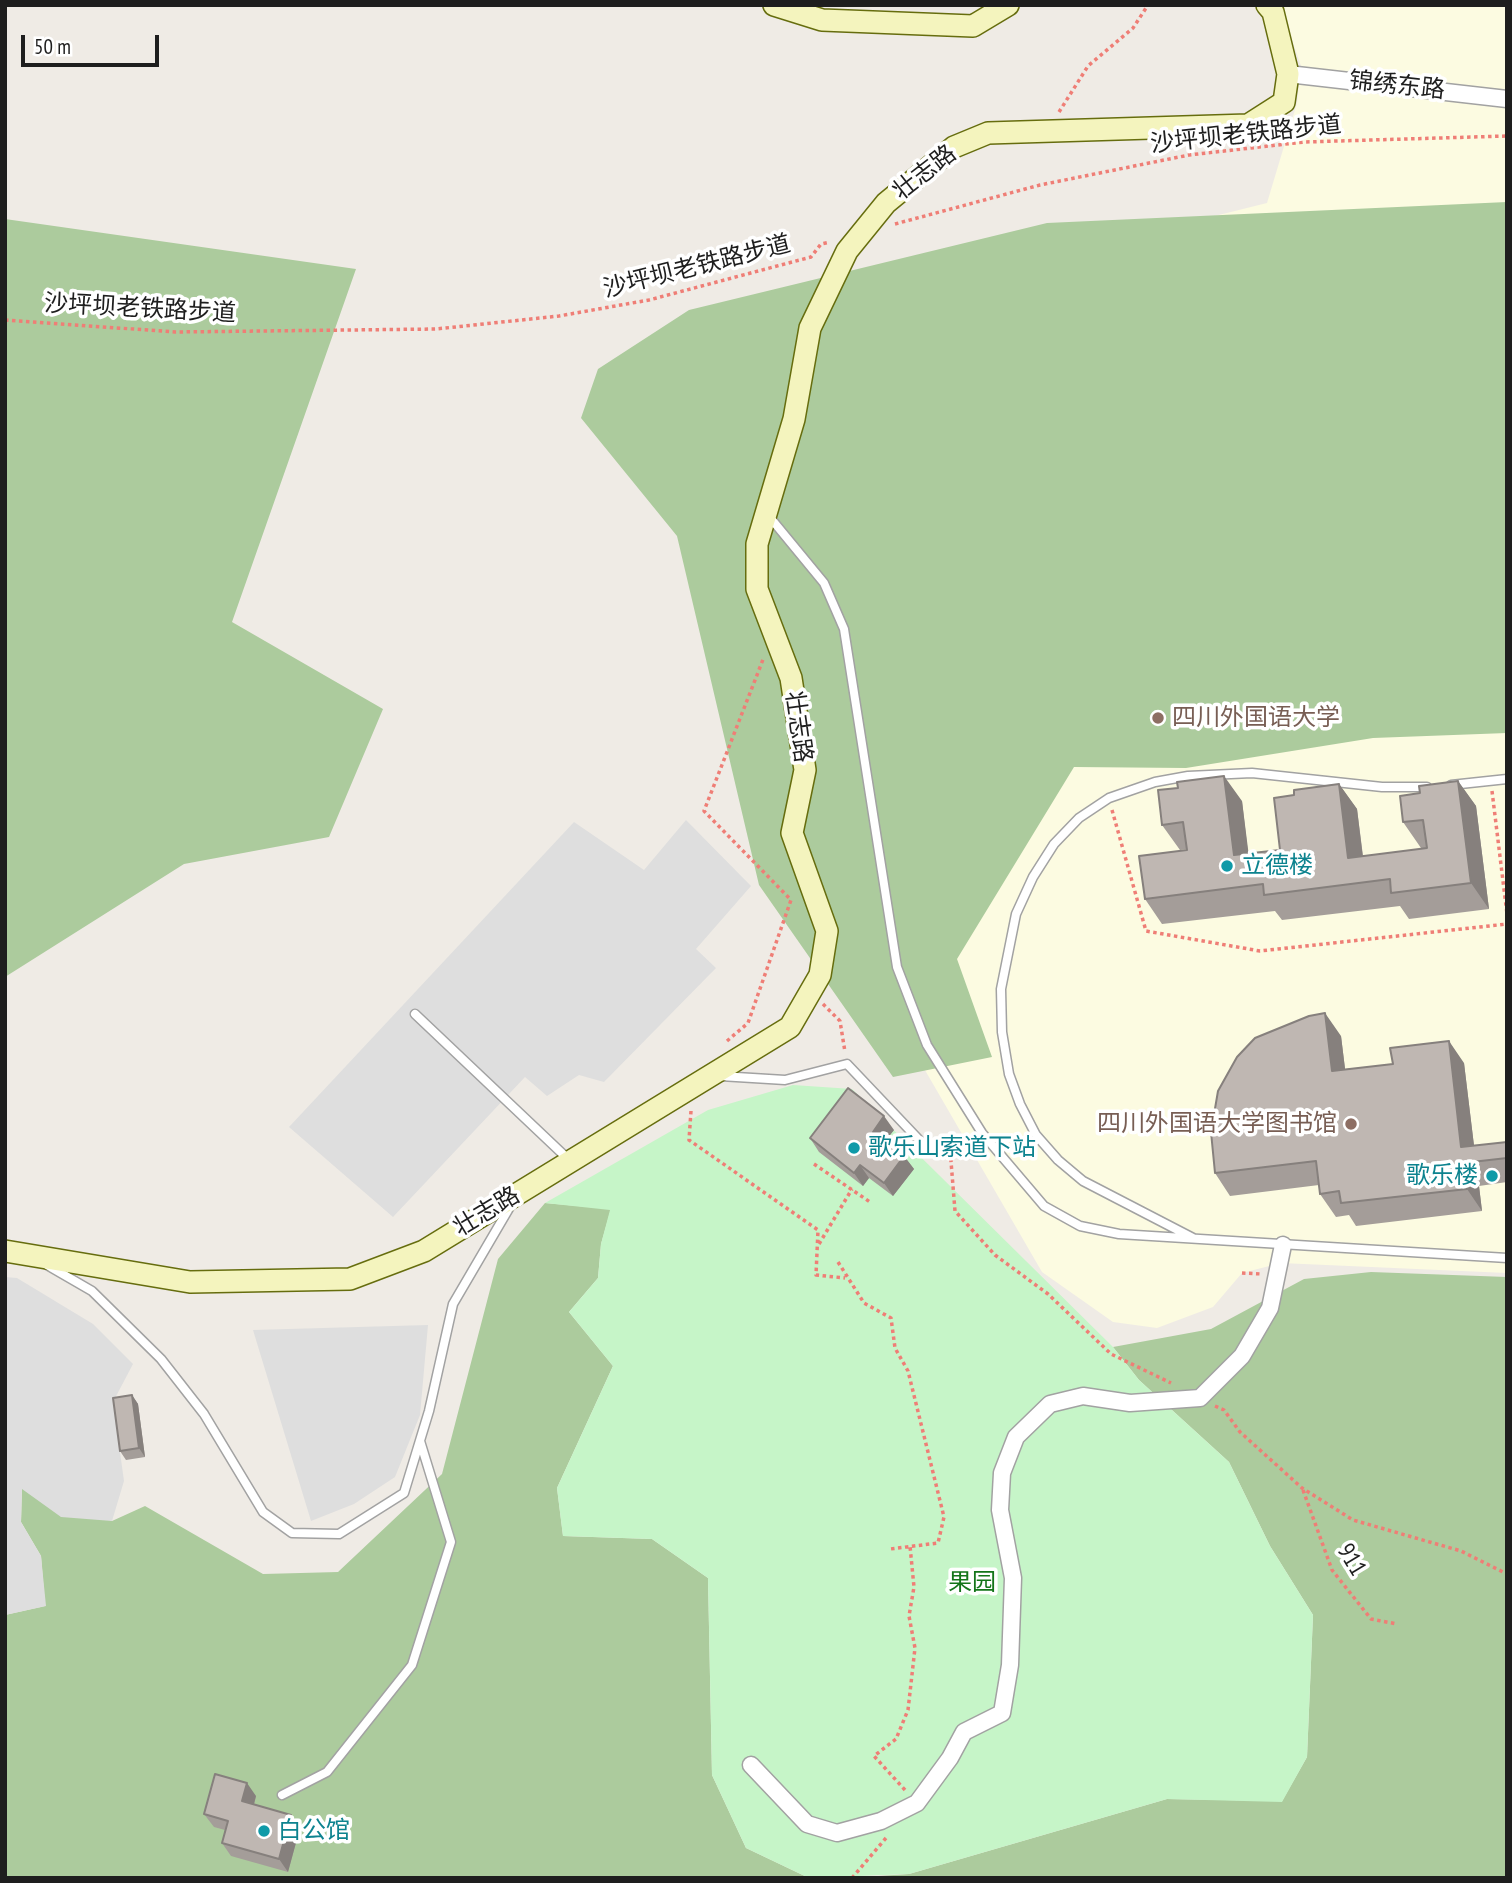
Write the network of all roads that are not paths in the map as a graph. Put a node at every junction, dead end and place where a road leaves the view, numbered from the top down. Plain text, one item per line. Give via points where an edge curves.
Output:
1 (774, 5) edge
2 (1008, 5) edge
3 (1267, 5) edge
4 (1288, 74) junction
5 (1507, 99) edge
6 (766, 513) junction
7 (1507, 779) edge
8 (415, 1014) dead end
9 (710, 1076) junction
10 (922, 1143) dead end
11 (570, 1161) junction
12 (518, 1193) junction
13 (1196, 1240) junction
14 (1283, 1245) junction
15 (16, 1252) edge
16 (1507, 1258) edge
17 (420, 1441) junction
18 (751, 1765) dead end
19 (282, 1795) dead end

1 - 2 street via 822,20 973,26
3 - 4 street via 1273,12
4 - 5 street, 锦绣东路
4 - 6 street, 壮志路 via 1284,102 1248,125 988,133 954,147 886,203 847,251 810,328 794,419
6 - 9 street, 壮志路 via 757,544 757,589 791,678 805,770 792,833 827,931 820,975 790,1027
6 - 13 lane via 824,583 844,629 897,967 927,1045 982,1133 1044,1206 1080,1226
7 - 13 lane via 1421,788 1252,773 1155,782 1109,798 1079,818 1054,844 1016,914 1000,989 1009,1074 1036,1135 1058,1160 1114,1199
8 - 11 lane
9 - 10 lane via 785,1080 848,1065
9 - 11 street, 壮志路
11 - 12 street, 壮志路
12 - 15 street, 壮志路 via 424,1251 350,1279 190,1283
12 - 17 lane via 453,1304
13 - 14 lane
14 - 16 lane
14 - 18 street via 1270,1308 1242,1356 1200,1398 1129,1403 1083,1396 1050,1404 1016,1437 1002,1473 1000,1510 1013,1578 1010,1665 1002,1713 964,1732 917,1803 881,1821 837,1833 807,1824
15 - 17 lane via 92,1291 161,1359 204,1414 263,1512 292,1533 339,1534 404,1493
17 - 19 lane via 451,1542 412,1665 327,1772

